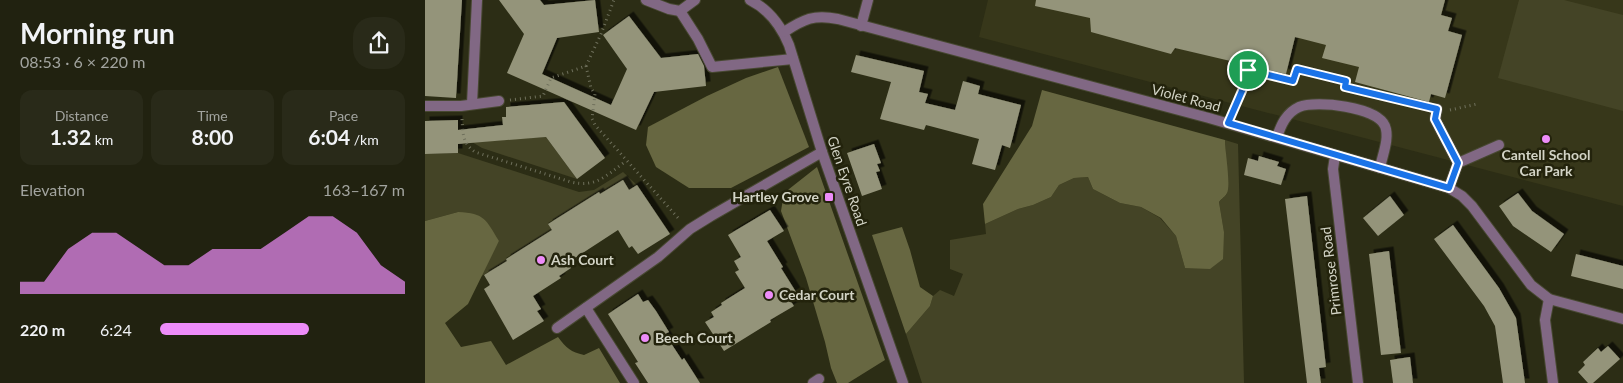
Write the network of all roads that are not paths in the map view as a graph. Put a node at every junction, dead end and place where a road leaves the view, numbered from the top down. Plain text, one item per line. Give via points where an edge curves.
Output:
1 (477, 0) edge
2 (646, 0) edge
3 (695, 0) edge
4 (750, 0) edge
5 (868, 0) edge
6 (681, 10) junction
7 (861, 26) junction
8 (784, 32) junction
9 (793, 59) junction
10 (499, 101) road end
11 (472, 104) junction
12 (425, 106) edge
13 (1437, 109) road end
14 (1277, 138) junction
15 (1499, 145) dead end
16 (823, 152) junction
17 (1335, 156) junction
18 (1458, 163) junction
19 (1379, 168) junction
20 (1449, 188) junction
21 (1549, 299) junction
22 (587, 308) junction
23 (1623, 319) edge
24 (557, 328) dead end
25 (634, 383) edge
26 (903, 383) edge
27 (1357, 383) edge
28 (1553, 383) edge

1 - 11 street
2 - 6 street via 669,10
3 - 6 street
4 - 8 street, Glen Eyre Road via 764,9
5 - 7 street
6 - 9 street via 712,67
7 - 8 street, Violet Road via 817,17
7 - 14 street, Violet Road
8 - 9 street, Glen Eyre Road
9 - 16 street, Glen Eyre Road
10 - 11 street
11 - 12 street
13 - 18 street via 1435,119
14 - 17 street, Violet Road
14 - 19 street via 1281,124 1298,108 1331,104 1355,109 1375,116 1385,126 1386,140
15 - 18 street
16 - 22 street via 711,216
16 - 26 street, Glen Eyre Road
17 - 19 street, Violet Road
17 - 27 street, Primrose Road via 1333,169
18 - 20 street
19 - 20 street, Violet Road
20 - 21 street, Violet Road via 1472,206 1531,285
21 - 23 street, Violet Road
21 - 28 street via 1545,320
22 - 24 street
22 - 25 street

